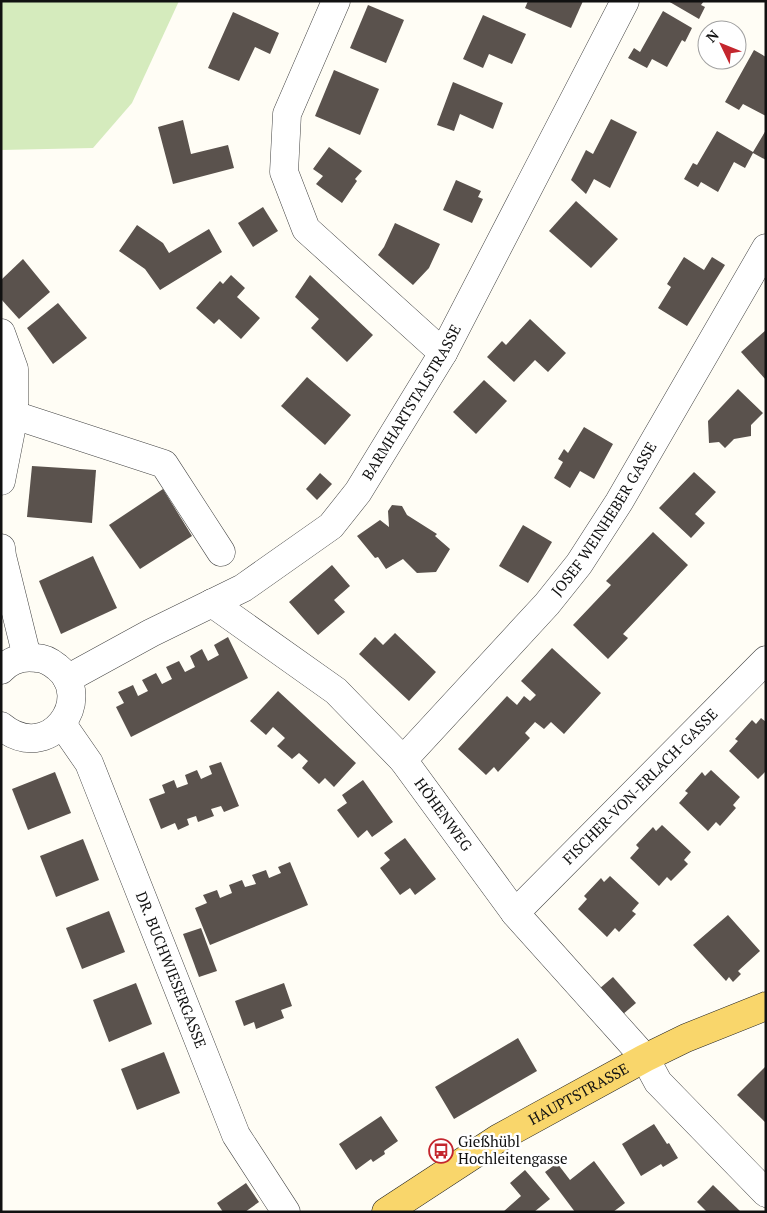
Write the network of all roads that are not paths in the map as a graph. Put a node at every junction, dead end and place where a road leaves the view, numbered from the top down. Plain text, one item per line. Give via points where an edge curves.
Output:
1 (336, 1) edge
2 (625, 1) edge
3 (766, 248) edge
4 (1, 333) edge
5 (443, 353) junction
6 (14, 415) junction
7 (1, 481) edge
8 (1, 548) edge
9 (221, 552) dead end
10 (212, 603) junction
11 (27, 657) junction
12 (766, 660) edge
13 (1, 670) edge
14 (67, 679) junction
15 (62, 724) junction
16 (1, 726) edge
17 (403, 760) junction
18 (515, 914) junction
19 (766, 1006) edge
20 (645, 1058) junction
21 (766, 1193) edge
22 (286, 1212) edge
23 (386, 1212) edge

1 - 5 street via 287,114 284,172 306,229
2 - 5 street, BARMHARTSTALSTRASSE
3 - 17 street, JOSEF WEINHEBER GASSE via 619,502 579,564 547,604
4 - 6 street via 14,369
5 - 10 street, BARMHARTSTALSTRASSE via 358,492 331,526 243,588
6 - 7 street
6 - 9 street via 164,464
8 - 11 street
10 - 14 street, BARMHARTSTALSTRASSE
10 - 17 street, HÖHENWEG via 336,691
11 - 13 street via 15,660
11 - 14 street via 50,662
12 - 18 street, FISCHER-VON-ERLACH-GASSE
14 - 15 street via 71,702
15 - 16 street via 38,738 24,738
15 - 22 street, DR. BUCHWIESERGASSE via 89,763 236,1134
17 - 18 street, HÖHENWEG
18 - 20 street, HÖHENWEG
19 - 20 main road, HAUPTSTRASSE
20 - 21 street, HÖHENWEG via 658,1082
20 - 23 main road, HAUPTSTRASSE via 498,1138

